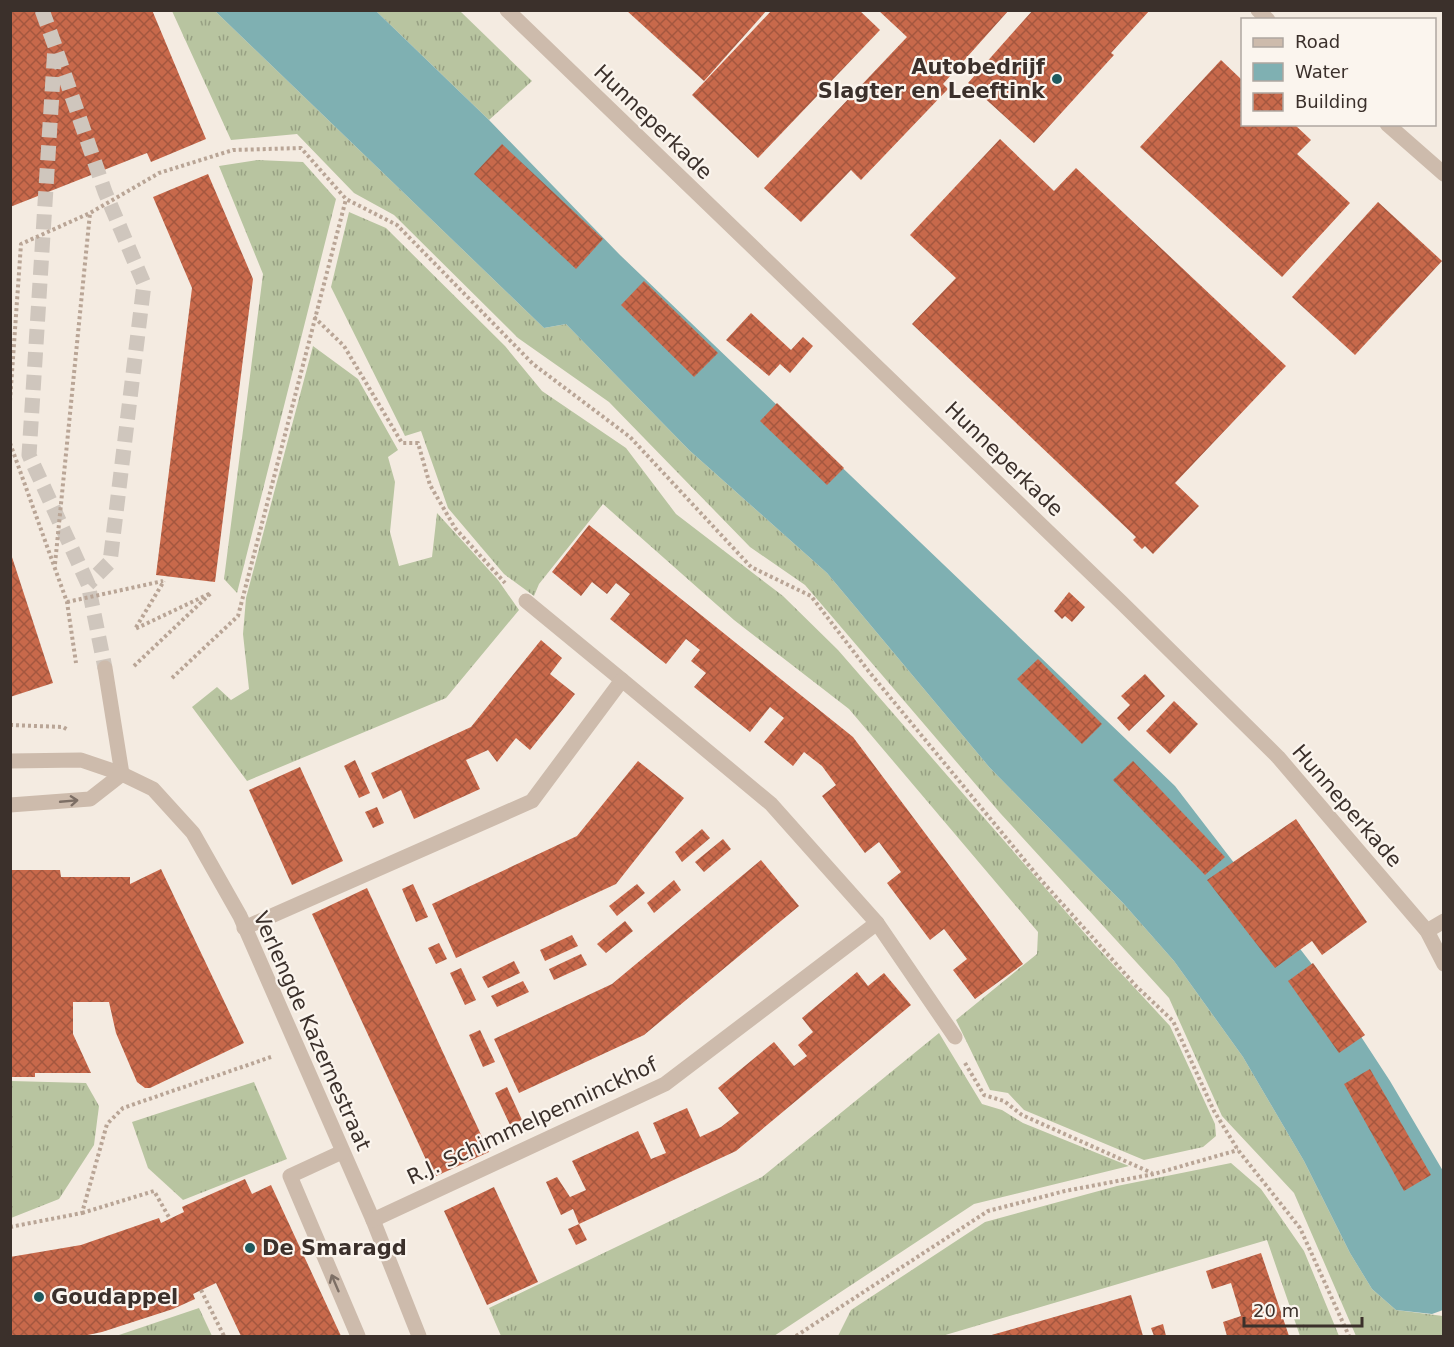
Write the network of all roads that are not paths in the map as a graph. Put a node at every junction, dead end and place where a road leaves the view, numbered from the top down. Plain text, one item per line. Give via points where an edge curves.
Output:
1 (507, 10) edge
2 (1390, 126) edge
3 (1443, 174) edge
4 (526, 601) dead end
5 (105, 668) tunnel mouth
6 (622, 680) junction
7 (10, 761) edge
8 (122, 774) junction
9 (10, 805) edge
10 (1443, 921) edge
11 (877, 923) junction
12 (244, 928) junction
13 (1427, 931) junction
14 (1443, 964) edge
15 (955, 1037) dead end
16 (342, 1152) junction
17 (373, 1220) junction
18 (358, 1336) edge
19 (419, 1336) edge

1 - 13 street, Hunneperkade via 1278,757
2 - 3 street
4 - 6 street
5 - 8 street
6 - 11 street via 771,804
6 - 12 street via 532,801
7 - 8 street, Verlengde Kazernestraat via 81,760
9 -> 8 street via 90,799
8 - 12 street, Verlengde Kazernestraat via 153,789 193,833
10 - 13 street
11 - 15 street
11 - 17 street, R.J. Schimmelpenninckhof via 665,1084
12 - 16 street, Verlengde Kazernestraat
13 - 14 street, Hunneperkade
16 - 17 street, Verlengde Kazernestraat
18 -> 16 street via 290,1176
17 - 19 street, Verlengde Kazernestraat

